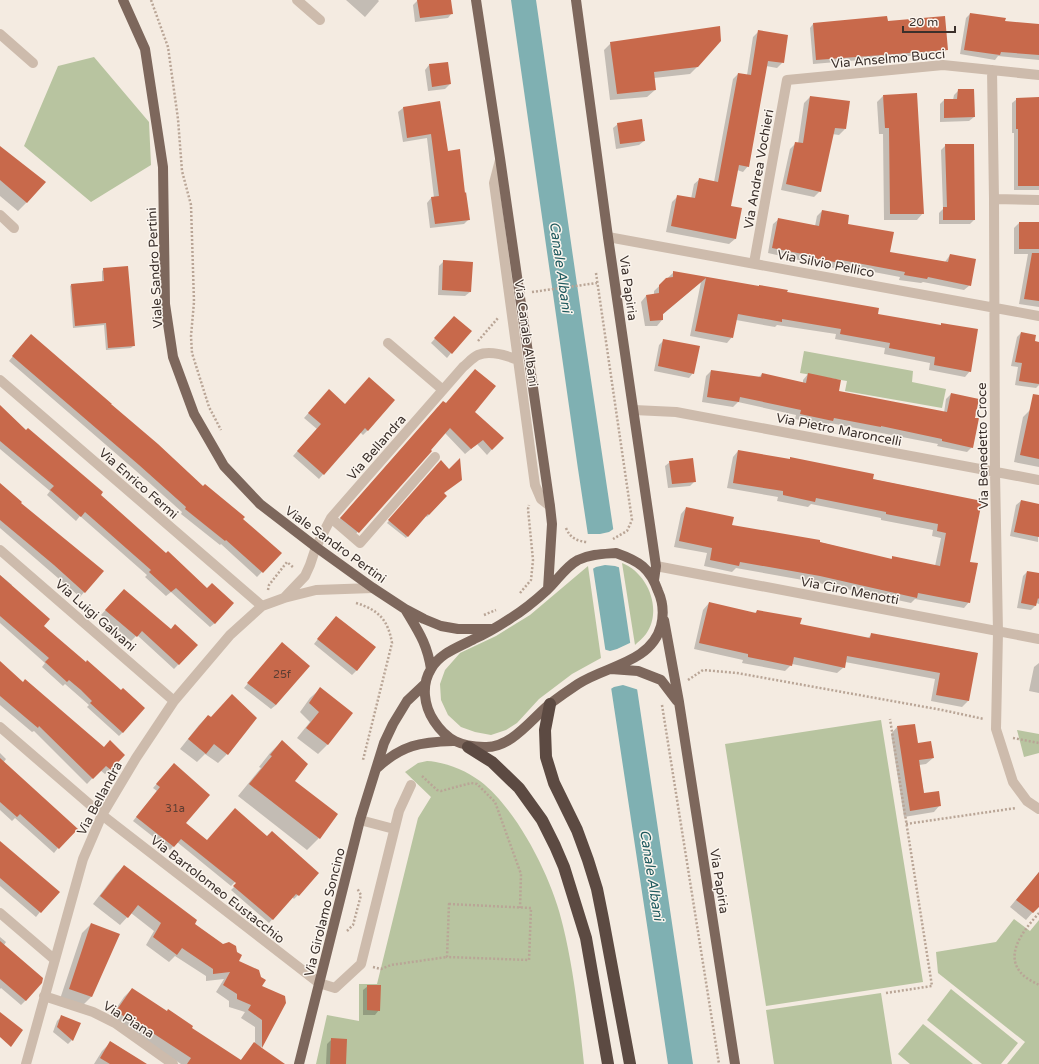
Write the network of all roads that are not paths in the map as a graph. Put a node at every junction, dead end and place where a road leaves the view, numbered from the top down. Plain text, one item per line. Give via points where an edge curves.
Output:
1 (123, 0) edge
2 (297, 0) edge
3 (476, 0) edge
4 (576, 0) edge
5 (320, 20) dead end
6 (0, 34) edge
7 (33, 63) dead end
8 (992, 70) junction
9 (1039, 75) edge
10 (787, 80) joint
11 (500, 158) junction
12 (994, 199) junction
13 (1039, 200) edge
14 (0, 215) edge
15 (14, 228) dead end
16 (608, 237) junction
17 (754, 263) junction
18 (994, 308) junction
19 (1039, 316) edge
20 (388, 343) dead end
21 (518, 360) junction
22 (0, 380) edge
23 (443, 390) junction
24 (634, 410) junction
25 (434, 457) dead end
26 (995, 472) junction
27 (1039, 480) edge
28 (550, 506) junction
29 (331, 518) junction
30 (316, 547) junction
31 (0, 550) edge
32 (656, 566) junction
33 (654, 580) junction
34 (373, 588) junction
35 (548, 588) junction
36 (284, 598) junction
37 (262, 606) junction
38 (405, 609) junction
39 (664, 616) junction
40 (492, 629) junction
41 (998, 632) junction
42 (1039, 639) edge
43 (431, 669) junction
44 (608, 669) junction
45 (425, 684) junction
46 (174, 701) junction
47 (679, 702) junction
48 (550, 704) junction
49 (0, 727) edge
50 (453, 741) junction
51 (468, 746) junction
52 (377, 768) junction
53 (411, 785) dead end
54 (1036, 807) edge
55 (102, 815) junction
56 (360, 820) junction
57 (394, 829) junction
58 (0, 913) edge
59 (55, 960) junction
60 (319, 984) junction
61 (44, 996) junction
62 (26, 1064) edge
63 (173, 1064) edge
64 (299, 1064) edge
65 (608, 1064) edge
66 (630, 1064) edge
67 (735, 1064) edge

1 - 30 main road, Viale Sandro Pertini via 144,49 163,167 166,304 173,357 194,414 224,466 260,504
2 - 5 street
3 - 11 main road, Via Canale Albani
4 - 16 main road, Via Papiria
6 - 7 street
8 - 9 street, Via Anselmo Bucci
8 - 10 street, Via Anselmo Bucci via 943,65
8 - 12 street, Via Benedetto Croce
10 - 17 street, Via Andrea Vochieri
11 - 21 street, Via Canale Albani via 494,183
11 - 28 main road, Via Canale Albani
12 - 13 street
12 - 18 street, Via Benedetto Croce
14 - 15 street
16 - 17 street, Via Silvio Pellico
16 - 24 main road, Via Papiria
17 - 18 street, Via Silvio Pellico
18 - 19 street, Via Silvio Pellico
18 - 26 street, Via Benedetto Croce
20 - 23 street
21 - 23 street, Via Bellandra via 509,356 479,355 463,366
21 - 28 street, Via Canale Albani via 534,485 541,499
22 - 37 street, Via Enrico Fermi
23 - 29 street, Via Bellandra
24 - 26 street, Via Pietro Maroncelli via 676,412
24 - 32 main road, Via Papiria
25 - 29 street via 360,543
26 - 27 street, Via Pietro Maroncelli
26 - 41 street, Via Benedetto Croce
28 - 35 main road, Via Canale Albani via 552,524
29 - 30 street, Via Bellandra
30 - 34 main road, Viale Sandro Pertini
30 - 36 street, Via Bellandra via 305,576
31 - 46 street, Via Luigi Galvani
32 - 33 main road, Via Papiria
32 - 41 street, Via Ciro Menotti
33 - 35 main road via 645,567 632,558 616,553 594,554 577,561
33 - 39 main road, Via Papiria
34 - 36 street, Via Bellandra via 316,590
34 - 38 main road, Viale Sandro Pertini
35 - 40 main road via 522,611
36 - 37 street, Via Bellandra
37 - 46 street, Via Bellandra via 230,635
38 - 40 main road, Viale Sandro Pertini via 441,626
38 - 43 main road, Viale Sandro Pertini via 423,639
39 - 44 main road via 654,641 644,652
39 - 47 main road, Via Papiria
40 - 43 main road via 453,650 438,660
41 - 42 street, Via Ciro Menotti
41 - 54 street, Via Benedetto Croce via 996,729 1013,782 1027,801
43 - 45 main road
44 - 47 main road via 638,671 660,680
44 - 48 main road via 580,683
45 - 50 main road via 425,700 432,718 440,730
45 - 52 main road, Via Girolamo Soncino via 407,701 392,724
46 - 55 street, Via Bellandra
47 - 67 main road, Via Papiria
48 - 51 main road via 526,727 505,741 490,748
48 - 66 highway via 545,730 546,757 554,783 577,830 597,889
49 - 55 street, Via Bartolomeo Eustacchio
50 - 51 main road
50 - 52 main road via 432,742 405,748 388,757
51 - 65 highway via 492,762 519,788 542,820 555,846 586,938
52 - 56 main road, Via Girolamo Soncino
53 - 57 street
55 - 59 street, Via Bellandra via 83,859
55 - 60 street, Via Bartolomeo Eustacchio
56 - 57 street
56 - 60 main road, Via Girolamo Soncino
57 - 60 street via 361,964 334,988
58 - 59 street
59 - 61 street, Via Bellandra
60 - 64 main road, Via Girolamo Soncino
61 - 62 street, Via Bellandra
61 - 63 street, Via Piana via 93,1012 115,1023

